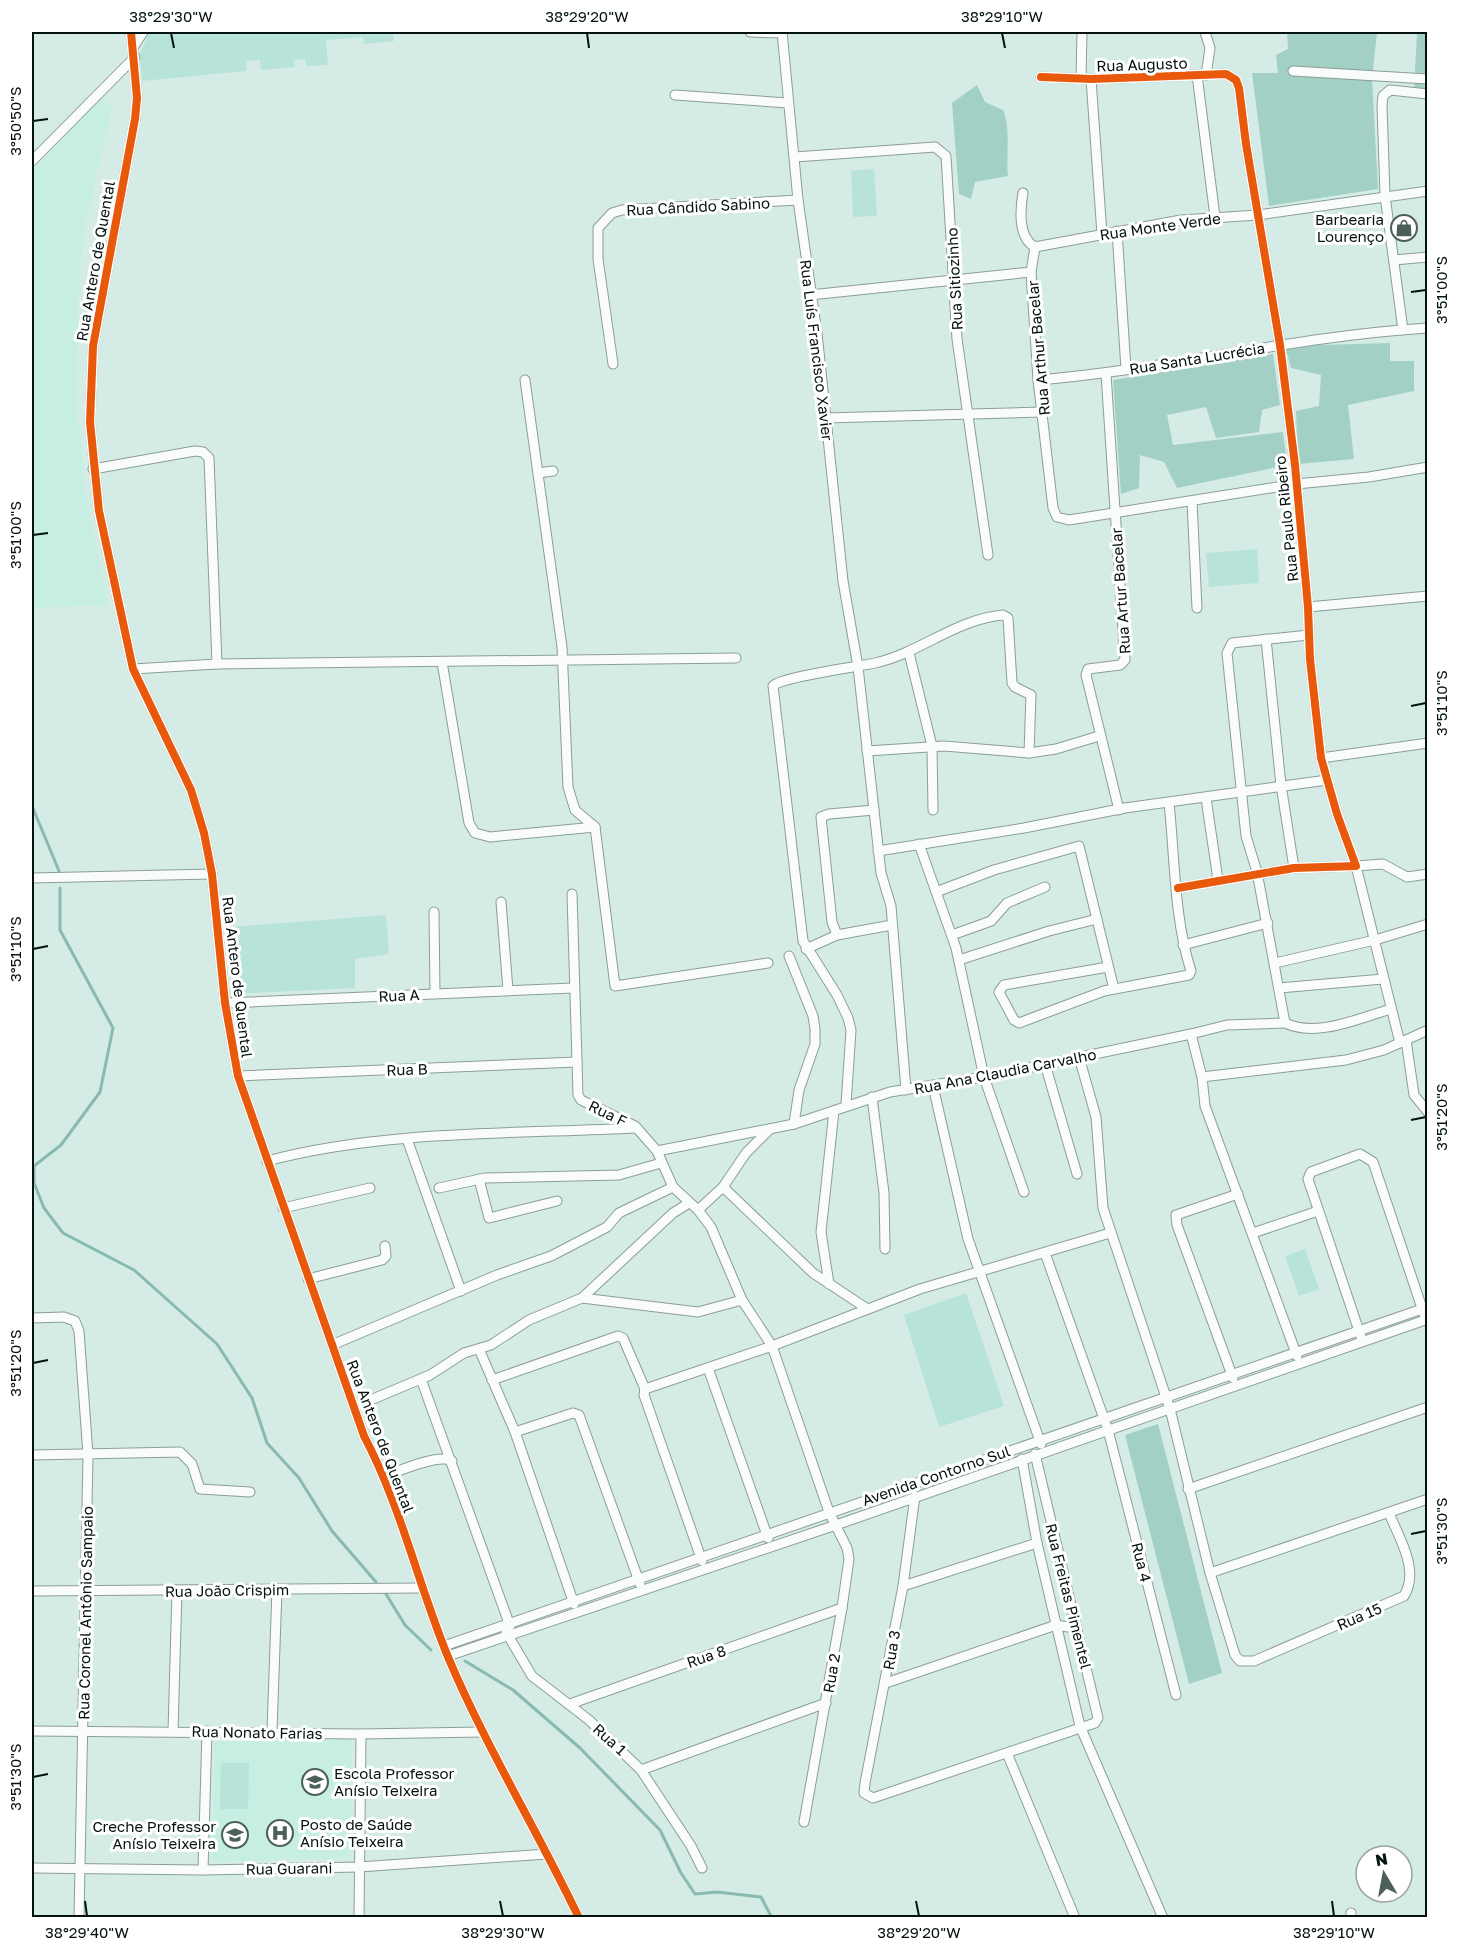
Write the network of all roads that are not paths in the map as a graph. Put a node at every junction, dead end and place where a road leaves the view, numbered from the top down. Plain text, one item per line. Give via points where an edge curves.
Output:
1 (131, 32) edge
2 (143, 32) edge
3 (750, 32) edge
4 (782, 32) edge
5 (1082, 32) edge
6 (1205, 32) edge
7 (134, 46) junction
8 (135, 57) junction
9 (1293, 71) dead end
10 (1227, 74) joint
11 (1201, 75) junction
12 (1041, 77) dead end
13 (1081, 78) junction
14 (1407, 78) junction
15 (1428, 79) edge
16 (1091, 80) junction
17 (1406, 90) junction
18 (1428, 94) edge
19 (675, 95) dead end
20 (788, 103) junction
21 (795, 157) junction
22 (32, 161) edge
23 (1428, 190) edge
24 (1023, 193) dead end
25 (1385, 196) junction
26 (798, 200) junction
27 (1258, 215) junction
28 (1215, 217) junction
29 (1117, 231) junction
30 (1102, 234) junction
31 (1035, 247) junction
32 (1428, 257) edge
33 (1394, 260) junction
34 (1032, 272) junction
35 (955, 279) junction
36 (810, 295) junction
37 (1428, 328) edge
38 (1403, 330) junction
39 (1280, 345) junction
40 (613, 364) dead end
41 (1126, 369) junction
42 (1106, 374) junction
43 (1038, 380) junction
44 (525, 381) dead end
45 (1042, 411) junction
46 (969, 414) junction
47 (826, 418) junction
48 (1428, 467) edge
49 (93, 468) junction
50 (553, 471) dead end
51 (538, 473) junction
52 (1296, 484) junction
53 (1192, 501) junction
54 (1115, 512) junction
55 (988, 555) dead end
56 (1428, 596) edge
57 (1308, 607) junction
58 (1197, 608) dead end
59 (1309, 635) junction
60 (1266, 639) junction
61 (909, 653) junction
62 (736, 658) dead end
63 (562, 660) junction
64 (442, 662) junction
65 (217, 664) junction
66 (858, 667) junction
67 (133, 669) junction
68 (1099, 736) junction
69 (1428, 743) edge
70 (932, 746) junction
71 (867, 751) junction
72 (1029, 753) junction
73 (1321, 758) junction
74 (1327, 780) junction
75 (1282, 788) junction
76 (1241, 791) junction
77 (1206, 798) junction
78 (1169, 803) junction
79 (874, 810) junction
80 (933, 810) dead end
81 (1119, 810) junction
82 (595, 827) junction
83 (919, 844) junction
84 (879, 851) junction
85 (1356, 866) junction
86 (1294, 868) junction
87 (1257, 872) junction
88 (212, 874) junction
89 (1428, 874) edge
90 (32, 878) edge
91 (1218, 880) junction
92 (1045, 887) dead end
93 (1178, 888) junction
94 (936, 892) junction
95 (572, 894) dead end
96 (501, 902) dead end
97 (434, 912) dead end
98 (1097, 919) junction
99 (1268, 923) junction
100 (1428, 924) edge
101 (892, 925) junction
102 (837, 935) junction
103 (952, 936) junction
104 (1375, 940) junction
105 (1183, 945) junction
106 (806, 949) junction
107 (789, 956) dead end
108 (959, 960) junction
109 (768, 963) dead end
110 (1275, 963) junction
111 (1108, 967) junction
112 (1383, 979) junction
113 (573, 988) junction
114 (1279, 988) junction
115 (1114, 989) junction
116 (508, 990) junction
117 (435, 993) junction
118 (225, 1003) junction
119 (1390, 1009) junction
120 (1286, 1023) junction
121 (1428, 1030) edge
122 (1191, 1034) junction
123 (1403, 1041) junction
124 (1079, 1057) junction
125 (577, 1062) junction
126 (1045, 1064) junction
127 (238, 1076) junction
128 (984, 1077) junction
129 (1202, 1077) junction
130 (933, 1086) junction
131 (906, 1090) junction
132 (872, 1097) junction
133 (846, 1105) junction
134 (834, 1111) junction
135 (1428, 1112) edge
136 (794, 1124) junction
137 (637, 1128) junction
138 (771, 1128) junction
139 (407, 1139) junction
140 (657, 1151) junction
141 (267, 1161) junction
142 (661, 1163) junction
143 (1077, 1174) dead end
144 (479, 1179) junction
145 (674, 1187) junction
146 (723, 1187) junction
147 (370, 1188) dead end
148 (439, 1188) dead end
149 (1024, 1192) dead end
150 (1238, 1194) junction
151 (557, 1201) dead end
152 (689, 1203) junction
153 (283, 1208) junction
154 (698, 1210) junction
155 (1318, 1211) junction
156 (1110, 1233) junction
157 (1253, 1233) junction
158 (385, 1246) dead end
159 (885, 1249) dead end
160 (1045, 1253) junction
161 (979, 1274) junction
162 (308, 1279) junction
163 (829, 1284) junction
164 (461, 1291) junction
165 (582, 1298) junction
166 (741, 1300) junction
167 (1425, 1307) edge
168 (866, 1308) junction
169 (32, 1318) edge
170 (1427, 1319) edge
171 (1359, 1331) junction
172 (1362, 1342) junction
173 (332, 1346) junction
174 (772, 1346) junction
175 (479, 1349) junction
176 (1296, 1352) junction
177 (1300, 1364) junction
178 (708, 1368) junction
179 (1231, 1374) junction
180 (421, 1379) junction
181 (492, 1380) junction
182 (1235, 1386) junction
183 (645, 1389) junction
184 (1166, 1397) junction
185 (354, 1407) junction
186 (1428, 1407) edge
187 (1170, 1409) junction
188 (1103, 1418) junction
189 (1108, 1430) junction
190 (515, 1432) junction
191 (1040, 1440) junction
192 (1039, 1453) junction
193 (32, 1455) edge
194 (88, 1455) junction
195 (1022, 1459) junction
196 (452, 1461) junction
197 (384, 1476) junction
198 (1188, 1489) junction
199 (250, 1492) dead end
200 (915, 1496) junction
201 (1428, 1499) edge
202 (829, 1512) junction
203 (1389, 1513) junction
204 (836, 1525) junction
205 (766, 1534) junction
206 (1037, 1543) junction
207 (771, 1546) junction
208 (700, 1556) junction
209 (705, 1568) junction
210 (1210, 1573) junction
211 (638, 1578) junction
212 (903, 1586) junction
213 (423, 1588) junction
214 (277, 1589) junction
215 (642, 1590) junction
216 (32, 1591) edge
217 (85, 1591) junction
218 (177, 1591) junction
219 (572, 1600) junction
220 (842, 1608) junction
221 (577, 1612) junction
222 (1075, 1620) junction
223 (505, 1623) junction
224 (1056, 1625) junction
225 (510, 1635) junction
226 (444, 1646) junction
227 (448, 1656) junction
228 (885, 1683) junction
229 (1176, 1695) dead end
230 (826, 1703) junction
231 (570, 1704) junction
232 (1080, 1726) junction
233 (32, 1731) edge
234 (83, 1731) junction
235 (173, 1731) junction
236 (207, 1731) junction
237 (272, 1731) junction
238 (482, 1732) junction
239 (361, 1734) junction
240 (1007, 1753) junction
241 (641, 1770) junction
242 (804, 1822) dead end
243 (547, 1854) junction
244 (359, 1867) junction
245 (32, 1868) edge
246 (702, 1868) dead end
247 (81, 1869) junction
248 (203, 1870) junction
249 (79, 1917) edge
250 (359, 1917) edge
251 (579, 1917) edge
252 (1074, 1917) edge
253 (1163, 1917) edge

1 - 7 street, Rua Antero de Quental
2 - 7 street
3 - 4 street
4 - 20 street, Rua Luís Francisco Xavier
5 - 13 street
6 - 11 street via 1210,48
7 - 8 street, Rua Antero de Quental
8 - 22 street
8 - 49 street, Rua Antero de Quental via 135,119 93,346
9 - 14 street
10 - 11 street, Rua Augusto
10 - 27 street, Rua Paulo Ribeiro via 1239,88
11 - 16 street, Rua Augusto
11 - 28 street
12 - 13 street, Rua Augusto
13 - 16 street, Rua Augusto
14 - 15 street
14 - 17 street
16 - 30 street
17 - 18 street
17 - 25 street via 1390,90 1382,99
19 - 20 street
20 - 21 street, Rua Luís Francisco Xavier
21 - 26 street, Rua Luís Francisco Xavier
21 - 35 street, Rua Sitiozinho via 935,147 942,151 948,162
23 - 25 street, Rua Monte Verde
24 - 31 street via 1023,228 1026,239
25 - 27 street, Rua Monte Verde
25 - 33 street
26 - 36 street, Rua Luís Francisco Xavier
26 - 40 street, Rua Cândido Sabino via 612,213 598,228 598,259
27 - 28 street, Rua Monte Verde
27 - 39 street, Rua Paulo Ribeiro
28 - 29 street, Rua Monte Verde
29 - 30 street, Rua Monte Verde
29 - 41 street
30 - 31 street, Rua Monte Verde
31 - 34 street, Rua Arthur Bacelar
32 - 33 street
33 - 38 street
34 - 35 street
34 - 43 street, Rua Arthur Bacelar
35 - 36 street
35 - 46 street, Rua Sitiozinho via 957,339
36 - 47 street, Rua Luís Francisco Xavier
37 - 38 street, Rua Santa Lucrécia
38 - 39 street, Rua Santa Lucrécia
39 - 41 street, Rua Santa Lucrécia
39 - 52 street, Rua Paulo Ribeiro
41 - 42 street, Rua Santa Lucrécia
42 - 43 street, Rua Santa Lucrécia
42 - 54 street, Rua Artur Bacelar
43 - 45 street, Rua Arthur Bacelar
44 - 51 street
45 - 46 street
45 - 54 street, Rua Arthur Bacelar via 1057,517
46 - 47 street
46 - 55 street, Rua Sitiozinho
47 - 66 street, Rua Luís Francisco Xavier via 843,581
48 - 52 street
49 - 65 street via 195,451 209,458
49 - 67 street, Rua Antero de Quental via 105,548
50 - 51 street
51 - 63 street
52 - 53 street
52 - 57 street, Rua Paulo Ribeiro
53 - 54 street
53 - 58 street
54 - 68 street, Rua Artur Bacelar via 1125,660 1120,665 1086,672
56 - 57 street
57 - 59 street, Rua Paulo Ribeiro
59 - 60 street
59 - 73 street, Rua Paulo Ribeiro
60 - 75 street
60 - 76 street via 1232,643 1228,648
61 - 66 street
61 - 70 street
61 - 72 street via 967,623 984,617 1007,617 1012,683 1032,697
62 - 63 street
63 - 64 street
63 - 82 street via 569,795 575,810
64 - 65 street
64 - 82 street via 469,823 476,833 490,837
65 - 67 street
66 - 71 street, Rua Luís Francisco Xavier
66 - 106 street via 772,686
67 - 88 street, Rua Antero de Quental via 191,790
68 - 72 street
68 - 81 street, Rua Artur Bacelar
69 - 73 street
70 - 71 street
70 - 72 street
70 - 80 street
71 - 79 street, Rua Luís Francisco Xavier
73 - 74 street, Rua Paulo Ribeiro
74 - 75 street
74 - 85 street, Rua Paulo Ribeiro
75 - 76 street
75 - 86 street
76 - 77 street
76 - 87 street via 1246,836
77 - 78 street
77 - 91 street
78 - 81 street
78 - 93 street
79 - 84 street, Rua Luís Francisco Xavier
79 - 102 street via 821,817 832,922
81 - 83 street
82 - 109 street via 615,986
83 - 84 street
83 - 94 street
84 - 101 street, Rua Luís Francisco Xavier
85 - 86 street
85 - 89 street via 1383,864 1407,877
85 - 104 street, Rua Paulo Ribeiro
86 - 87 street
87 - 91 street
87 - 99 street
88 - 90 street
88 - 118 street, Rua Antero de Quental
91 - 93 street
92 - 103 street via 1006,903 991,921
93 - 105 street
94 - 98 street via 994,870 1079,846
94 - 103 street
95 - 113 street, Rua F
96 - 116 street
97 - 117 street
98 - 108 street
98 - 111 street
99 - 105 street
99 - 110 street
100 - 104 street
101 - 102 street
101 - 131 street, Rua Luís Francisco Xavier
102 - 106 street
103 - 108 street
104 - 110 street
104 - 112 street, Rua Paulo Ribeiro
105 - 115 street via 1189,975
106 - 133 street via 848,1018
107 - 136 street via 815,1029 815,1044 799,1090
108 - 128 street
110 - 114 street
111 - 115 street
111 - 115 street via 1004,985 999,992 1019,1023
112 - 114 street
112 - 119 street, Rua Paulo Ribeiro
113 - 116 street, Rua A
113 - 125 street, Rua F
114 - 120 street
116 - 117 street, Rua A
117 - 118 street, Rua A
118 - 127 street, Rua Antero de Quental
119 - 120 street, Rua Ana Claudia Carvalho via 1325,1027 1298,1028
119 - 123 street, Rua Paulo Ribeiro
120 - 122 street, Rua Ana Claudia Carvalho via 1227,1025
121 - 123 street
122 - 124 street, Rua Ana Claudia Carvalho
122 - 129 street
123 - 129 street via 1346,1060
123 - 135 street, Rua Paulo Ribeiro via 1414,1095
124 - 126 street, Rua Ana Claudia Carvalho
124 - 156 street via 1096,1117 1101,1195
125 - 127 street, Rua B
125 - 137 street, Rua F via 577,1091 581,1100
126 - 128 street, Rua Ana Claudia Carvalho
126 - 143 street
127 - 141 street, Rua Antero de Quental
128 - 130 street, Rua Ana Claudia Carvalho
128 - 149 street
129 - 150 street via 1205,1107
130 - 131 street, Rua Ana Claudia Carvalho
130 - 161 street, Rua Freitas Pimentel
131 - 132 street, Rua Ana Claudia Carvalho
132 - 133 street, Rua Ana Claudia Carvalho
132 - 159 street via 884,1193
133 - 134 street, Rua Ana Claudia Carvalho
134 - 136 street, Rua Ana Claudia Carvalho
134 - 163 street via 821,1232
136 - 138 street, Rua Ana Claudia Carvalho
137 - 139 street
137 - 140 street, Rua F
138 - 140 street, Rua Ana Claudia Carvalho
138 - 146 street via 746,1153
139 - 141 street via 314,1148
139 - 164 street
140 - 142 street, Rua F
141 - 153 street, Rua Antero de Quental
142 - 144 street via 619,1175
142 - 145 street, Rua F
144 - 148 street
144 - 151 street via 489,1218
145 - 152 street, Rua F
145 - 164 street via 619,1213 595,1235
146 - 154 street
146 - 163 street
147 - 153 street
150 - 157 street
150 - 179 street via 1176,1215
152 - 154 street, Rua F
152 - 165 street
153 - 162 street, Rua Antero de Quental
154 - 166 street, Rua F via 711,1227
155 - 157 street
155 - 167 street via 1308,1179 1311,1172 1360,1154 1372,1162
155 - 171 street
156 - 160 street
156 - 184 street
157 - 176 street
158 - 162 street via 386,1256 382,1260
160 - 161 street
160 - 188 street
161 - 168 street
161 - 191 street, Rua Freitas Pimentel
162 - 173 street, Rua Antero de Quental
163 - 168 street
164 - 173 street
165 - 166 street via 698,1312
165 - 175 street via 529,1320
166 - 174 street, Rua F
167 - 170 street
167 - 171 street, Avenida Contorno Sul
168 - 174 street
169 - 194 street, Rua Coronel Antônio Sampaio via 64,1317 75,1321 79,1331
170 - 172 street, Avenida Contorno Sul
171 - 172 street
171 - 176 street, Avenida Contorno Sul
172 - 177 street, Avenida Contorno Sul
173 - 185 street, Rua Antero de Quental
174 - 178 street
174 - 202 street, Rua 2
175 - 180 street via 464,1353
175 - 181 street
176 - 177 street
176 - 179 street, Avenida Contorno Sul
177 - 182 street, Avenida Contorno Sul
178 - 183 street
178 - 205 street
179 - 182 street
179 - 184 street, Avenida Contorno Sul
180 - 185 street
180 - 196 street, Rua 1
181 - 183 street via 618,1336 623,1338
181 - 190 street
182 - 187 street, Avenida Contorno Sul
183 - 208 street
184 - 187 street
184 - 188 street, Avenida Contorno Sul
185 - 197 street, Rua Antero de Quental
186 - 198 street
187 - 189 street, Avenida Contorno Sul
187 - 198 street
188 - 189 street
188 - 191 street, Avenida Contorno Sul
189 - 192 street, Avenida Contorno Sul
189 - 229 street, Rua 4
190 - 211 street via 573,1413 581,1419
190 - 219 street
191 - 192 street, Rua Freitas Pimentel
191 - 202 street, Avenida Contorno Sul
192 - 195 street, Avenida Contorno Sul
192 - 222 street, Rua Freitas Pimentel
193 - 194 street
194 - 199 street via 180,1452 192,1464 201,1489
194 - 217 street, Rua Coronel Antônio Sampaio
195 - 200 street, Avenida Contorno Sul
195 - 206 street, Rua Freitas Pimentel
196 - 197 street via 431,1460
196 - 223 street, Rua 1
197 - 213 street, Rua Antero de Quental
198 - 210 street
200 - 204 street, Avenida Contorno Sul
200 - 212 street, Rua 3
201 - 203 street
202 - 204 street, Rua 2
202 - 205 street, Avenida Contorno Sul
203 - 210 street
203 - 210 street, Rua 15 via 1410,1568 1410,1587 1404,1596 1254,1661 1240,1661 1234,1655
204 - 207 street, Avenida Contorno Sul
204 - 220 street, Rua 2 via 849,1559
205 - 207 street
205 - 208 street, Avenida Contorno Sul
206 - 212 street
206 - 224 street, Rua Freitas Pimentel
207 - 209 street, Avenida Contorno Sul
208 - 209 street
208 - 211 street, Avenida Contorno Sul
209 - 215 street, Avenida Contorno Sul
211 - 215 street
211 - 219 street, Avenida Contorno Sul
212 - 228 street, Rua 3
213 - 214 street, Rua João Crispim
213 - 226 street, Rua Antero de Quental
214 - 218 street, Rua João Crispim
214 - 237 street
215 - 221 street, Avenida Contorno Sul
216 - 217 street, Rua João Crispim
217 - 218 street, Rua João Crispim
217 - 234 street, Rua Coronel Antônio Sampaio
218 - 235 street
219 - 221 street
219 - 223 street, Avenida Contorno Sul
220 - 230 street, Rua 2
220 - 231 street, Rua 8
221 - 225 street, Avenida Contorno Sul
222 - 224 street via 1068,1627
222 - 232 street, Rua Freitas Pimentel via 1098,1715 1095,1723
223 - 225 street, Rua 1
223 - 226 street, Avenida Contorno Sul
224 - 228 street
224 - 232 street, Rua Freitas Pimentel
225 - 227 street, Avenida Contorno Sul
225 - 231 street, Rua 1 via 532,1676
226 - 227 street, Rua Antero de Quental
227 - 238 street, Rua Antero de Quental
228 - 240 street, Rua 3 via 864,1792 873,1798
230 - 241 street
230 - 242 street, Rua 2
231 - 241 street, Rua 1 via 624,1750
232 - 240 street
232 - 253 street, Rua Freitas Pimentel
233 - 234 street, Rua Nonato Farias
234 - 235 street, Rua Nonato Farias
234 - 247 street, Rua Coronel Antônio Sampaio
235 - 236 street, Rua Nonato Farias
236 - 237 street, Rua Nonato Farias
236 - 248 street
237 - 239 street, Rua Nonato Farias
238 - 239 street, Rua Nonato Farias
238 - 243 street, Rua Antero de Quental
239 - 244 street
240 - 252 street
241 - 246 street, Rua 1
243 - 244 street, Rua Guarani
243 - 251 street, Rua Antero de Quental
244 - 248 street, Rua Guarani
244 - 250 street
245 - 247 street, Rua Guarani
247 - 248 street, Rua Guarani
247 - 249 street, Rua Coronel Antônio Sampaio

